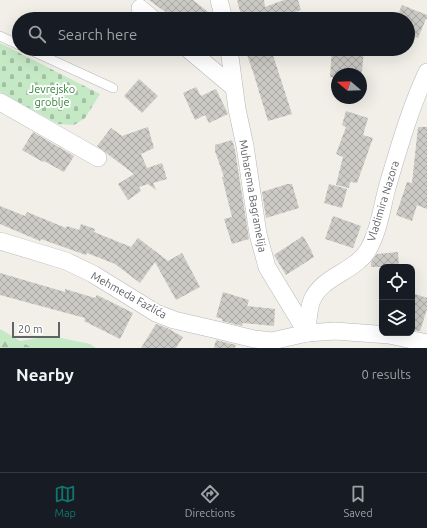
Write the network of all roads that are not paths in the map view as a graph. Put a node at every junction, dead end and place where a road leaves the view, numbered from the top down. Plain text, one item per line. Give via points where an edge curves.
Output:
1 (219, 0) edge
2 (222, 12) edge
3 (0, 36) edge
4 (12, 42) edge
5 (43, 56) edge
6 (196, 56) edge
7 (230, 56) edge
8 (427, 72) edge
9 (233, 87) junction
10 (114, 88) dead end
11 (0, 102) edge
12 (98, 158) dead end
13 (0, 240) edge
14 (307, 333) junction
15 (427, 343) edge

1 - 2 street
3 - 4 lane
5 - 10 lane
6 - 9 street
7 - 9 street, Muharema Bagramelija
8 - 14 street, Vladimira Nazora via 403,134 373,239 361,260 318,290 310,307
9 - 14 street, Muharema Bagramelija via 258,234 267,267
11 - 12 street
13 - 14 street, Mehmeda Fazlića via 93,274 156,313 174,320 272,341
14 - 15 street, Mehmeda Fazlića via 335,331 382,334

